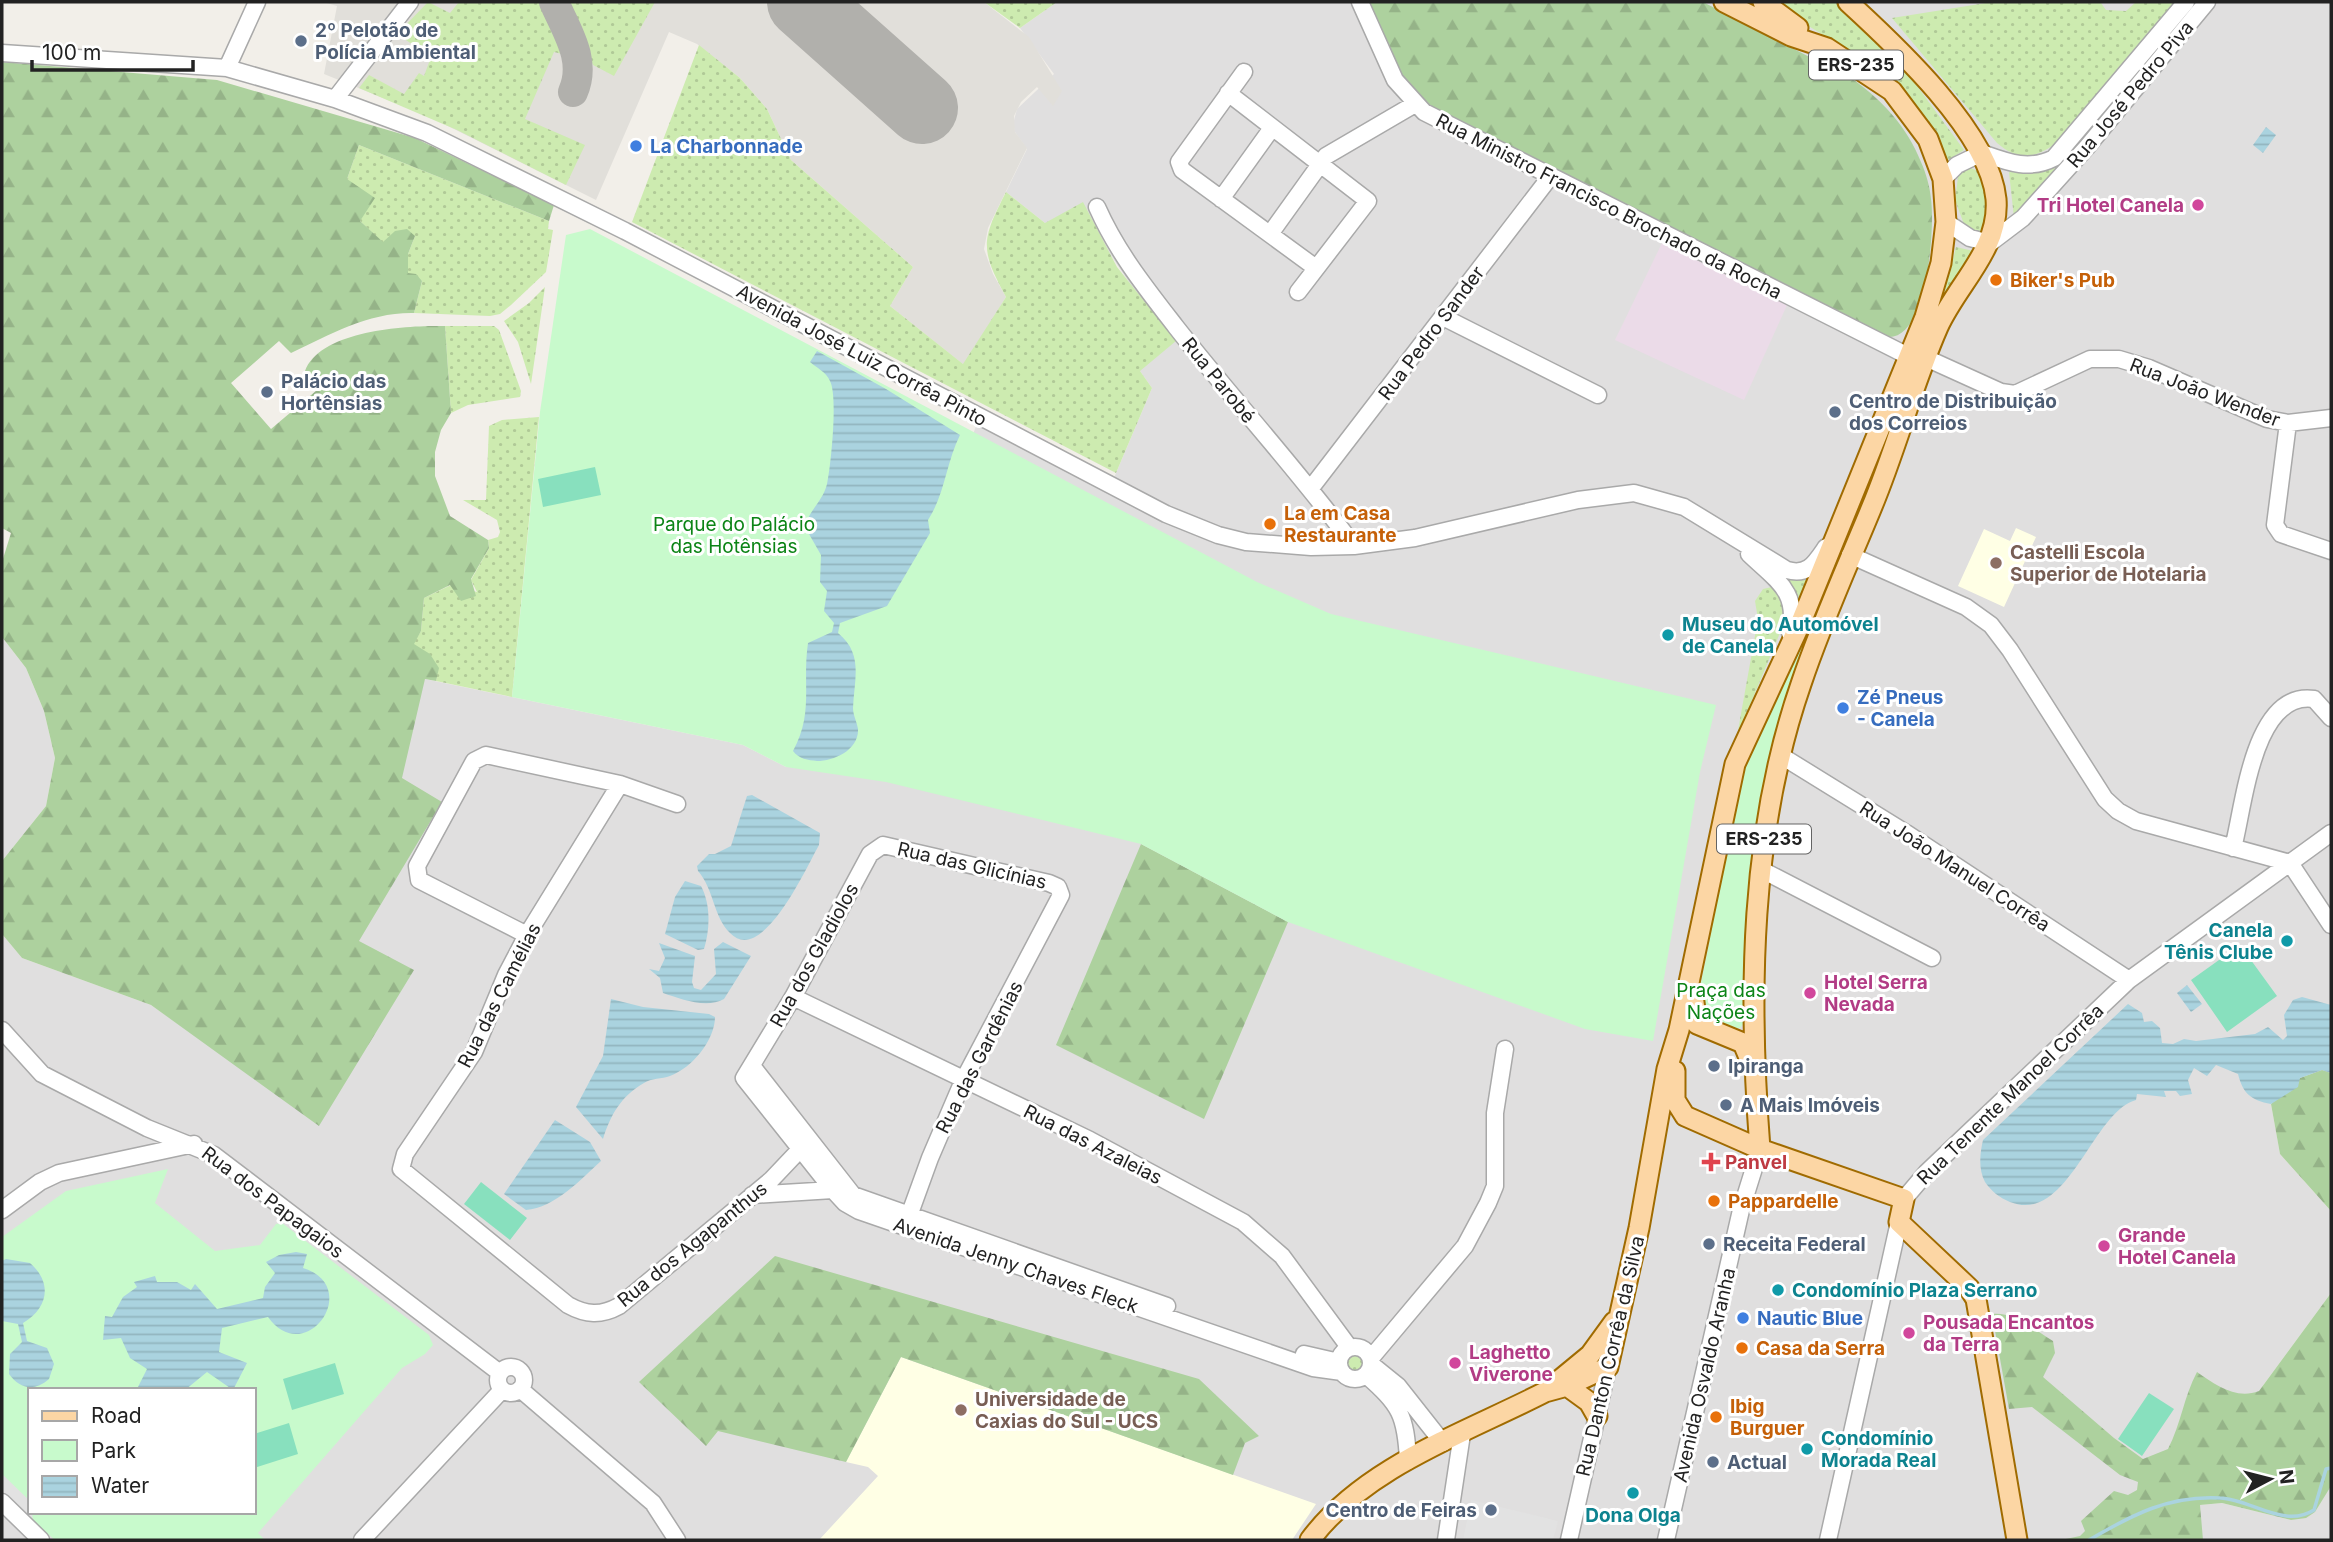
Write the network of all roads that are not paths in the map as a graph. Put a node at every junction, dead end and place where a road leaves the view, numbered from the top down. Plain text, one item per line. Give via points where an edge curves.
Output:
1 (257, 2) edge
2 (410, 2) edge
3 (1360, 2) edge
4 (1724, 2) edge
5 (1763, 2) edge
6 (2186, 2) edge
7 (2207, 2) edge
8 (1849, 3) edge
9 (1827, 48) junction
10 (2, 53) edge
11 (227, 68) junction
12 (1244, 72) dead end
13 (1228, 93) junction
14 (335, 99) junction
15 (1415, 104) junction
16 (1272, 128) junction
17 (1982, 153) junction
18 (1318, 164) junction
19 (1549, 177) junction
20 (1942, 178) junction
21 (1221, 199) junction
22 (1097, 206) dead end
23 (1946, 222) junction
24 (1270, 234) junction
25 (1990, 243) junction
26 (1316, 268) junction
27 (1298, 292) dead end
28 (1443, 317) junction
29 (1918, 358) junction
30 (1598, 395) dead end
31 (2331, 418) edge
32 (2288, 423) junction
33 (1870, 458) junction
34 (1311, 488) junction
35 (1841, 524) junction
36 (1727, 533) junction
37 (1354, 546) junction
38 (2331, 551) edge
39 (1850, 555) junction
40 (1785, 655) junction
41 (2331, 719) edge
42 (1780, 755) junction
43 (620, 784) junction
44 (677, 804) dead end
45 (2331, 833) edge
46 (879, 846) joint
47 (2233, 848) junction
48 (2290, 863) junction
49 (1760, 869) junction
50 (1061, 892) joint
51 (2331, 925) edge
52 (527, 935) junction
53 (1696, 950) junction
54 (1932, 958) dead end
55 (2129, 980) junction
56 (1756, 983) junction
57 (793, 997) junction
58 (2, 1030) edge
59 (1679, 1030) junction
60 (1712, 1032) junction
61 (1732, 1037) junction
62 (1505, 1049) dead end
63 (748, 1072) joint
64 (963, 1081) junction
65 (1757, 1082) junction
66 (1757, 1107) junction
67 (1685, 1116) junction
68 (147, 1128) junction
69 (1720, 1130) junction
70 (194, 1144) junction
71 (803, 1145) junction
72 (1753, 1145) junction
73 (144, 1156) junction
74 (401, 1169) joint
75 (1649, 1172) junction
76 (838, 1187) junction
77 (752, 1195) junction
78 (1904, 1199) junction
79 (2, 1210) edge
80 (908, 1221) junction
81 (1899, 1222) junction
82 (1620, 1312) junction
83 (1349, 1347) junction
84 (1370, 1366) junction
85 (1341, 1367) junction
86 (1608, 1367) junction
87 (500, 1373) junction
88 (1567, 1386) junction
89 (502, 1390) junction
90 (520, 1390) junction
91 (1545, 1392) junction
92 (1597, 1416) junction
93 (1462, 1434) junction
94 (1443, 1443) junction
95 (1408, 1461) junction
96 (2, 1502) edge
97 (41, 1540) edge
98 (362, 1540) edge
99 (677, 1540) edge
100 (1310, 1540) edge
101 (1446, 1540) edge
102 (1569, 1540) edge
103 (1666, 1540) edge
104 (1828, 1540) edge
105 (2017, 1540) edge

1 - 11 street
2 - 14 street
3 - 15 street, Rua Ministro Francisco Brochado da Rocha via 1390,70
4 - 9 main road, ERS-235 via 1791,36
5 - 9 main road
6 - 17 street, Rua José Pedro Piva via 2054,158 2043,164 2020,165
7 - 25 street, Rua José Pedro Piva via 2087,147 2023,218
8 - 17 main road, ERS-235 via 1910,62
9 - 20 main road, ERS-235 via 1892,91 1928,139
10 - 11 street, Avenida José Luiz Corrêa Pinto
11 - 14 street, Avenida José Luiz Corrêa Pinto
12 - 13 street
13 - 16 street
13 - 21 street via 1179,162 1182,170
14 - 37 street, Avenida José Luiz Corrêa Pinto via 427,133 539,187 1166,514 1246,542
15 - 18 street
15 - 19 street, Rua Ministro Francisco Brochado da Rocha
16 - 18 street
16 - 21 street
17 - 20 street
17 - 25 main road, ERS-235 via 1996,194 1996,227
18 - 24 street
18 - 26 street via 1368,201
19 - 28 street, Rua Pedro Sander
19 - 29 street, Rua Ministro Francisco Brochado da Rocha
20 - 23 main road, ERS-235
21 - 24 street
22 - 34 street, Rua Parobé via 1127,265 1222,386
23 - 25 street via 1970,238
23 - 29 main road, ERS-235
24 - 26 street
25 - 29 main road, Avenida Osvaldo Aranha / ERS-235
26 - 27 street
28 - 30 street
28 - 34 street, Rua Pedro Sander
29 - 32 street, Rua João Wender via 2015,394 2090,359 2119,359 2267,419
29 - 33 main road, ERS-235
29 - 39 main road, Avenida Osvaldo Aranha / ERS-235 via 1871,510
31 - 32 street, Rua João Wender
32 - 38 street via 2275,525 2281,534
33 - 35 main road, ERS-235
33 - 39 main road via 1847,537
34 - 37 street, Rua Parobé
35 - 36 street, Avenida José Luiz Corrêa Pinto via 1813,565 1797,572
35 - 40 main road, ERS-235
36 - 37 street, Avenida José Luiz Corrêa Pinto via 1684,507 1651,496 1618,494 1415,538
36 - 40 street, Avenida José Luiz Corrêa Pinto via 1791,596 1794,614
39 - 42 main road, Avenida Osvaldo Aranha / ERS-235 via 1800,685
39 - 47 street via 1966,607 1991,625 2105,799 2118,811 2136,821
40 - 53 main road, ERS-235 via 1735,764
41 - 47 street via 2314,699 2297,699 2261,734
42 - 49 main road, Avenida Osvaldo Aranha / ERS-235
42 - 55 street, Rua João Manuel Corrêa
43 - 44 street
43 - 52 street, Rua das Camélias
43 - 52 street via 479,757 417,873 419,880
45 - 48 street, Rua Tenente Manoel Corrêa
46 - 50 street, Rua das Glicínias via 891,845 1049,883
46 - 57 street, Rua dos Gladiolos via 870,854
47 - 48 street
48 - 51 street
48 - 55 street, Rua Tenente Manoel Corrêa
49 - 54 street
49 - 56 main road, Avenida Osvaldo Aranha / ERS-235
50 - 64 street, Rua das Gardênias
52 - 74 street, Rua das Camélias via 474,1052 405,1154
53 - 59 main road, ERS-235
53 - 60 main road via 1694,1017
55 - 78 street, Rua Tenente Manoel Corrêa
56 - 61 main road via 1750,1027
56 - 65 main road, Avenida Osvaldo Aranha / ERS-235
57 - 63 street, Rua dos Gladiolos
57 - 64 street, Rua das Azaleias
58 - 68 street, Rua dos Papagaios via 42,1074
59 - 60 main road
59 - 67 main road via 1674,1090
59 - 75 main road, Rua Danton Corrêa da Silva / ERS-235 via 1667,1069
60 - 61 main road
61 - 65 main road via 1747,1047
62 - 84 street via 1494,1113 1495,1186 1488,1203 1465,1246
63 - 71 street, Avenida Jenny Chaves Fleck
64 - 80 street, Rua das Gardênias
64 - 83 street, Rua das Azaleias via 1090,1140 1243,1222 1282,1256
65 - 66 main road, Avenida Osvaldo Aranha / ERS-235
66 - 69 main road via 1742,1126
66 - 72 main road, Avenida Osvaldo Aranha / ERS-235
67 - 69 main road
67 - 75 main road, Rua Danton Corrêa da Silva via 1664,1137
68 - 70 street, Rua dos Papagaios
68 - 73 street via 151,1143
69 - 72 main road
70 - 73 street
70 - 87 street, Rua dos Papagaios
71 - 76 street, Avenida Jenny Chaves Fleck
71 - 77 street, Rua dos Agapanthus
72 - 78 main road
72 - 103 street, Avenida Osvaldo Aranha / ERS-235
73 - 79 street via 59,1173
74 - 77 street, Rua dos Agapanthus via 568,1305 590,1313 619,1306
75 - 82 main road, Rua Danton Corrêa da Silva
76 - 77 street
76 - 80 street, Avenida Jenny Chaves Fleck
78 - 81 main road, Rua Tenente Manoel Corrêa
80 - 85 street, Avenida Jenny Chaves Fleck via 1313,1368
81 - 104 street, Rua Tenente Manoel Corrêa
81 - 105 main road via 1976,1299
82 - 86 main road, Rua Danton Corrêa da Silva
82 - 91 main road via 1590,1354
83 - 84 street via 1363,1348
83 - 85 street via 1340,1356
84 - 85 street via 1357,1379
84 - 94 street via 1398,1386
84 - 95 street via 1402,1413
86 - 88 main road
86 - 92 street, Rua Danton Corrêa da Silva
87 - 89 street
87 - 90 street via 517,1369 524,1381
88 - 91 main road
88 - 92 main road via 1589,1402
89 - 90 street
89 - 98 street
90 - 99 street via 653,1503
91 - 93 main road
92 - 102 street, Rua Danton Corrêa da Silva
93 - 94 main road
93 - 101 street
94 - 95 main road
95 - 100 main road via 1352,1495
96 - 97 street

